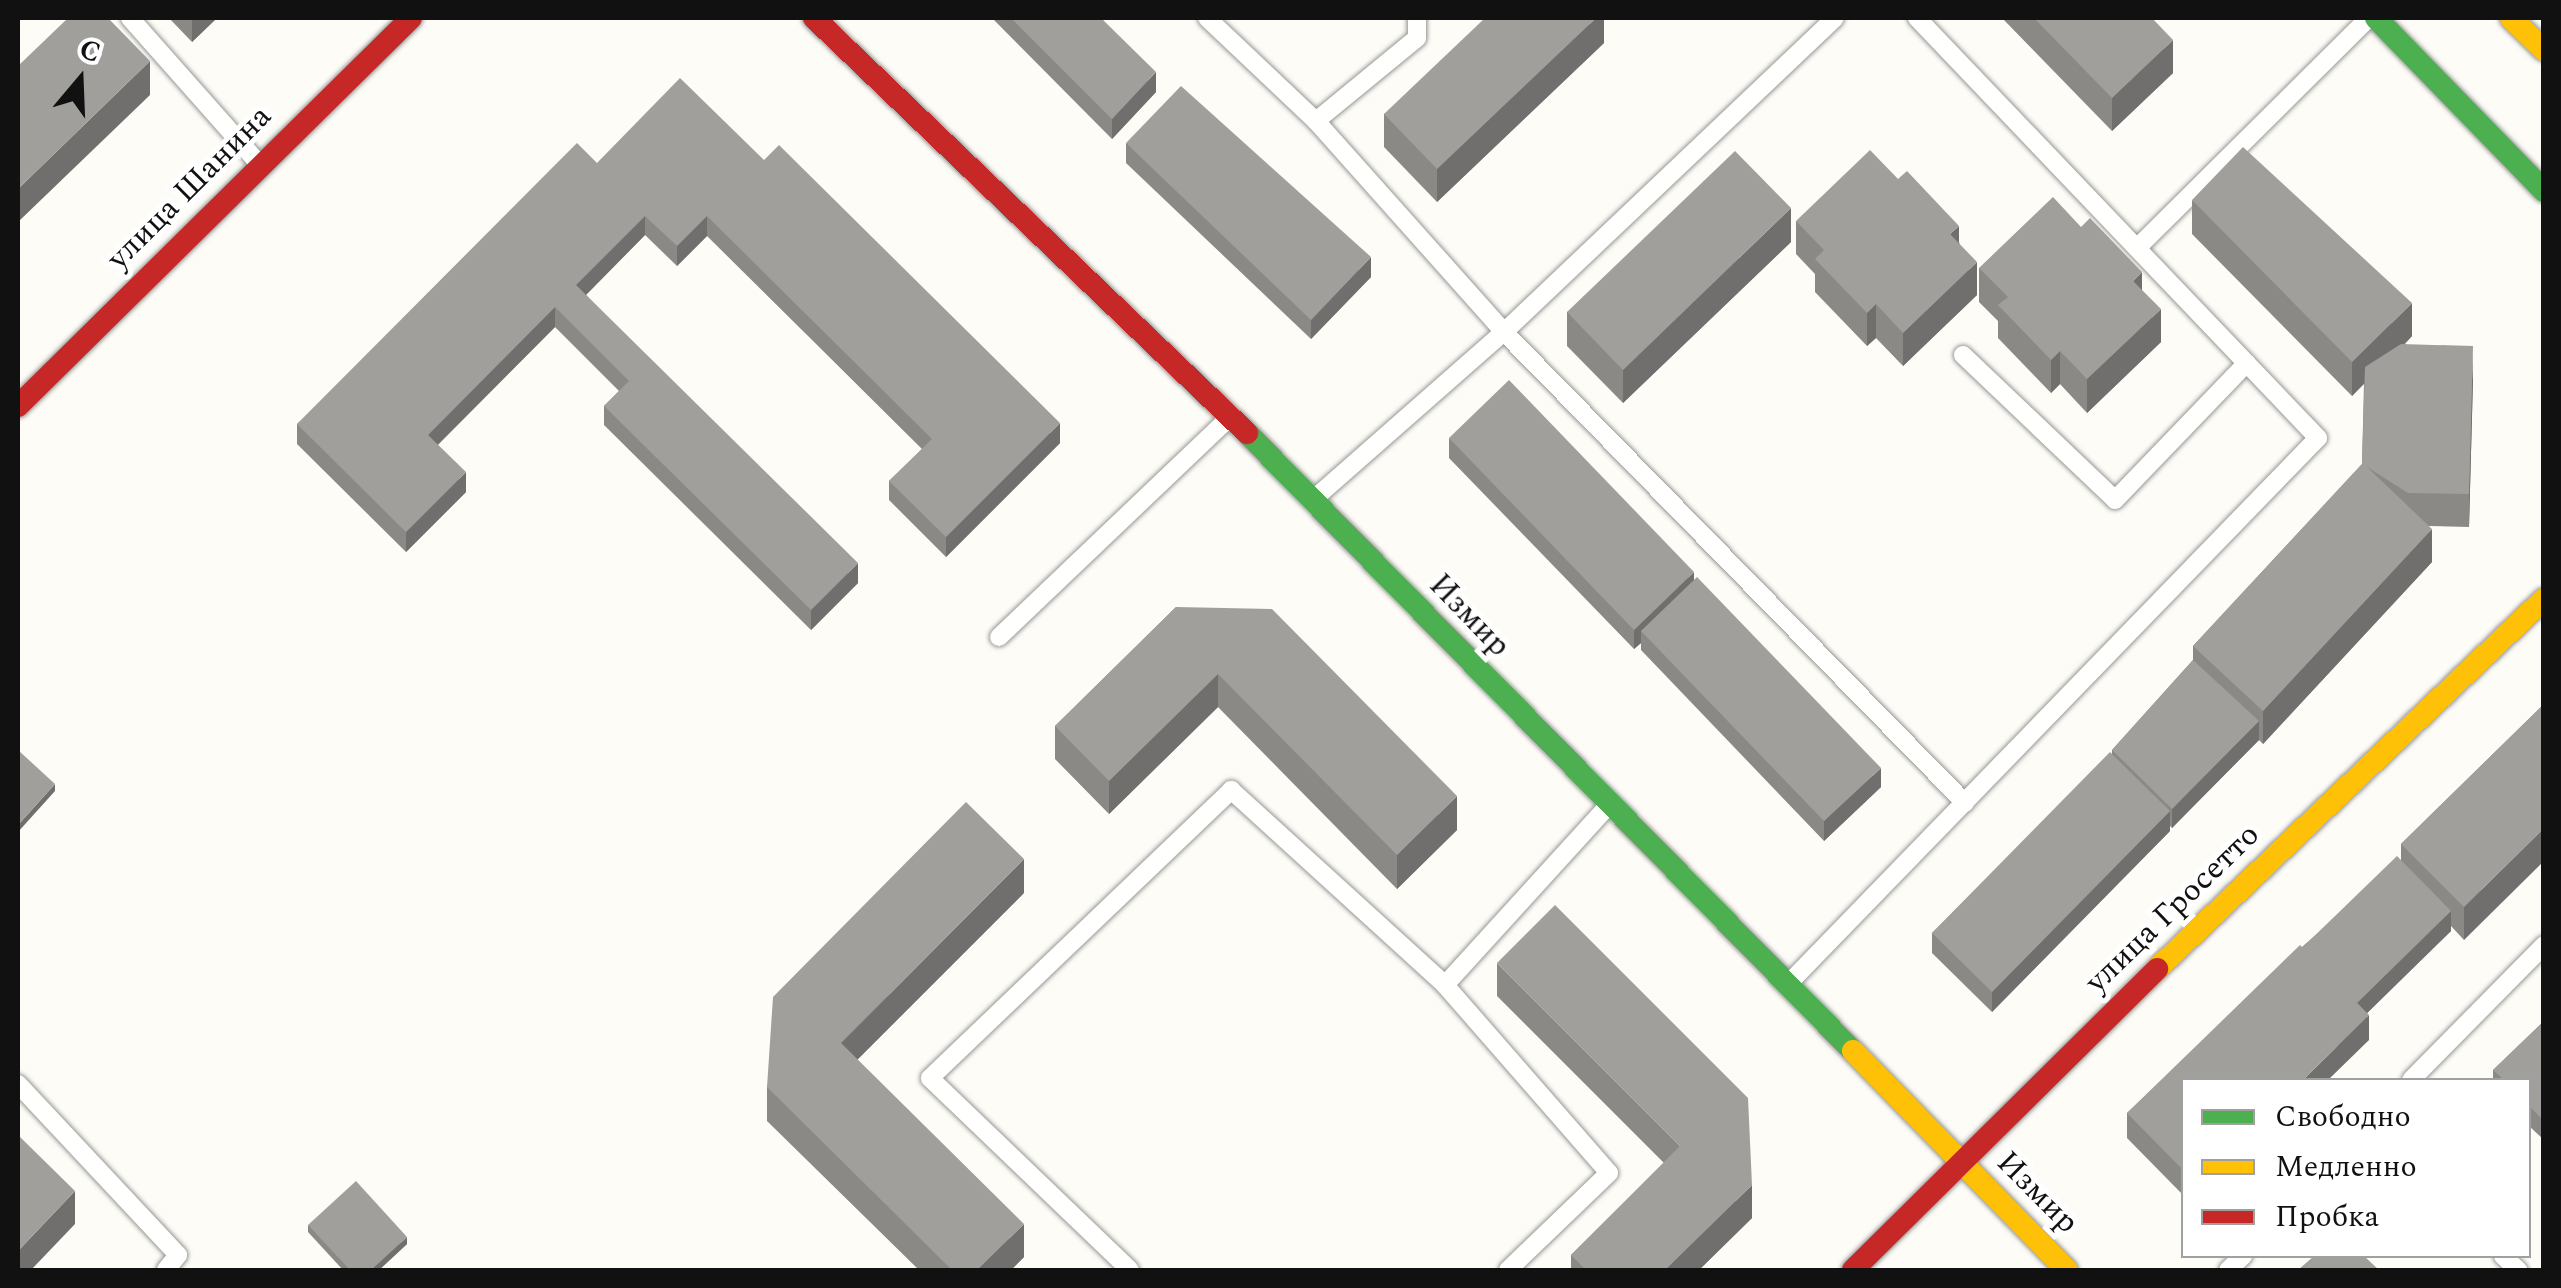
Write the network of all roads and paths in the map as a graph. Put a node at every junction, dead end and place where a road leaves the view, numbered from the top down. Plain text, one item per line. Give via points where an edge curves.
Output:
1 (130, 18) edge
2 (411, 18) edge
3 (814, 18) edge
4 (1207, 18) edge
5 (1417, 18) edge
6 (1835, 18) edge
7 (1917, 18) edge
8 (2372, 18) edge
9 (2512, 18) edge
10 (2544, 50) edge
11 (1316, 121) junction
12 (259, 164) junction
13 (2544, 191) edge
14 (2137, 248) junction
15 (1504, 332) junction
16 (1964, 356) dead end
17 (2247, 363) junction
18 (18, 406) edge
19 (1231, 416) junction
20 (1312, 500) junction
21 (2544, 598) edge
22 (999, 637) dead end
23 (1965, 803) junction
24 (1609, 806) junction
25 (2544, 945) edge
26 (1446, 985) junction
27 (1785, 987) junction
28 (2413, 1078) edge
29 (18, 1084) edge
30 (1961, 1162) junction
31 (166, 1270) edge
32 (1130, 1270) edge
33 (1508, 1270) edge
34 (1853, 1270) edge
35 (2067, 1270) edge

1 - 12 lane
2 - 12 street, улица Шанина
3 - 19 street, Измир
4 - 11 lane
5 - 11 lane via 1417,38
6 - 15 lane
7 - 14 lane
8 - 13 street
8 - 14 lane
9 - 10 street
11 - 15 lane
12 - 18 street, улица Шанина
14 - 17 lane
15 - 20 lane
15 - 23 lane
16 - 17 lane via 2115,500
17 - 23 lane via 2318,438
19 - 20 street, Измир
19 - 22 lane
20 - 24 street, Измир
21 - 30 street, улица Гросетто
23 - 27 lane
24 - 26 lane
24 - 27 street, Измир
25 - 28 lane
26 - 32 lane via 1232,790 930,1078
26 - 33 lane via 1609,1173
27 - 30 street, Измир
29 - 31 lane via 178,1254
30 - 34 street, улица Гросетто
30 - 35 street, Измир

